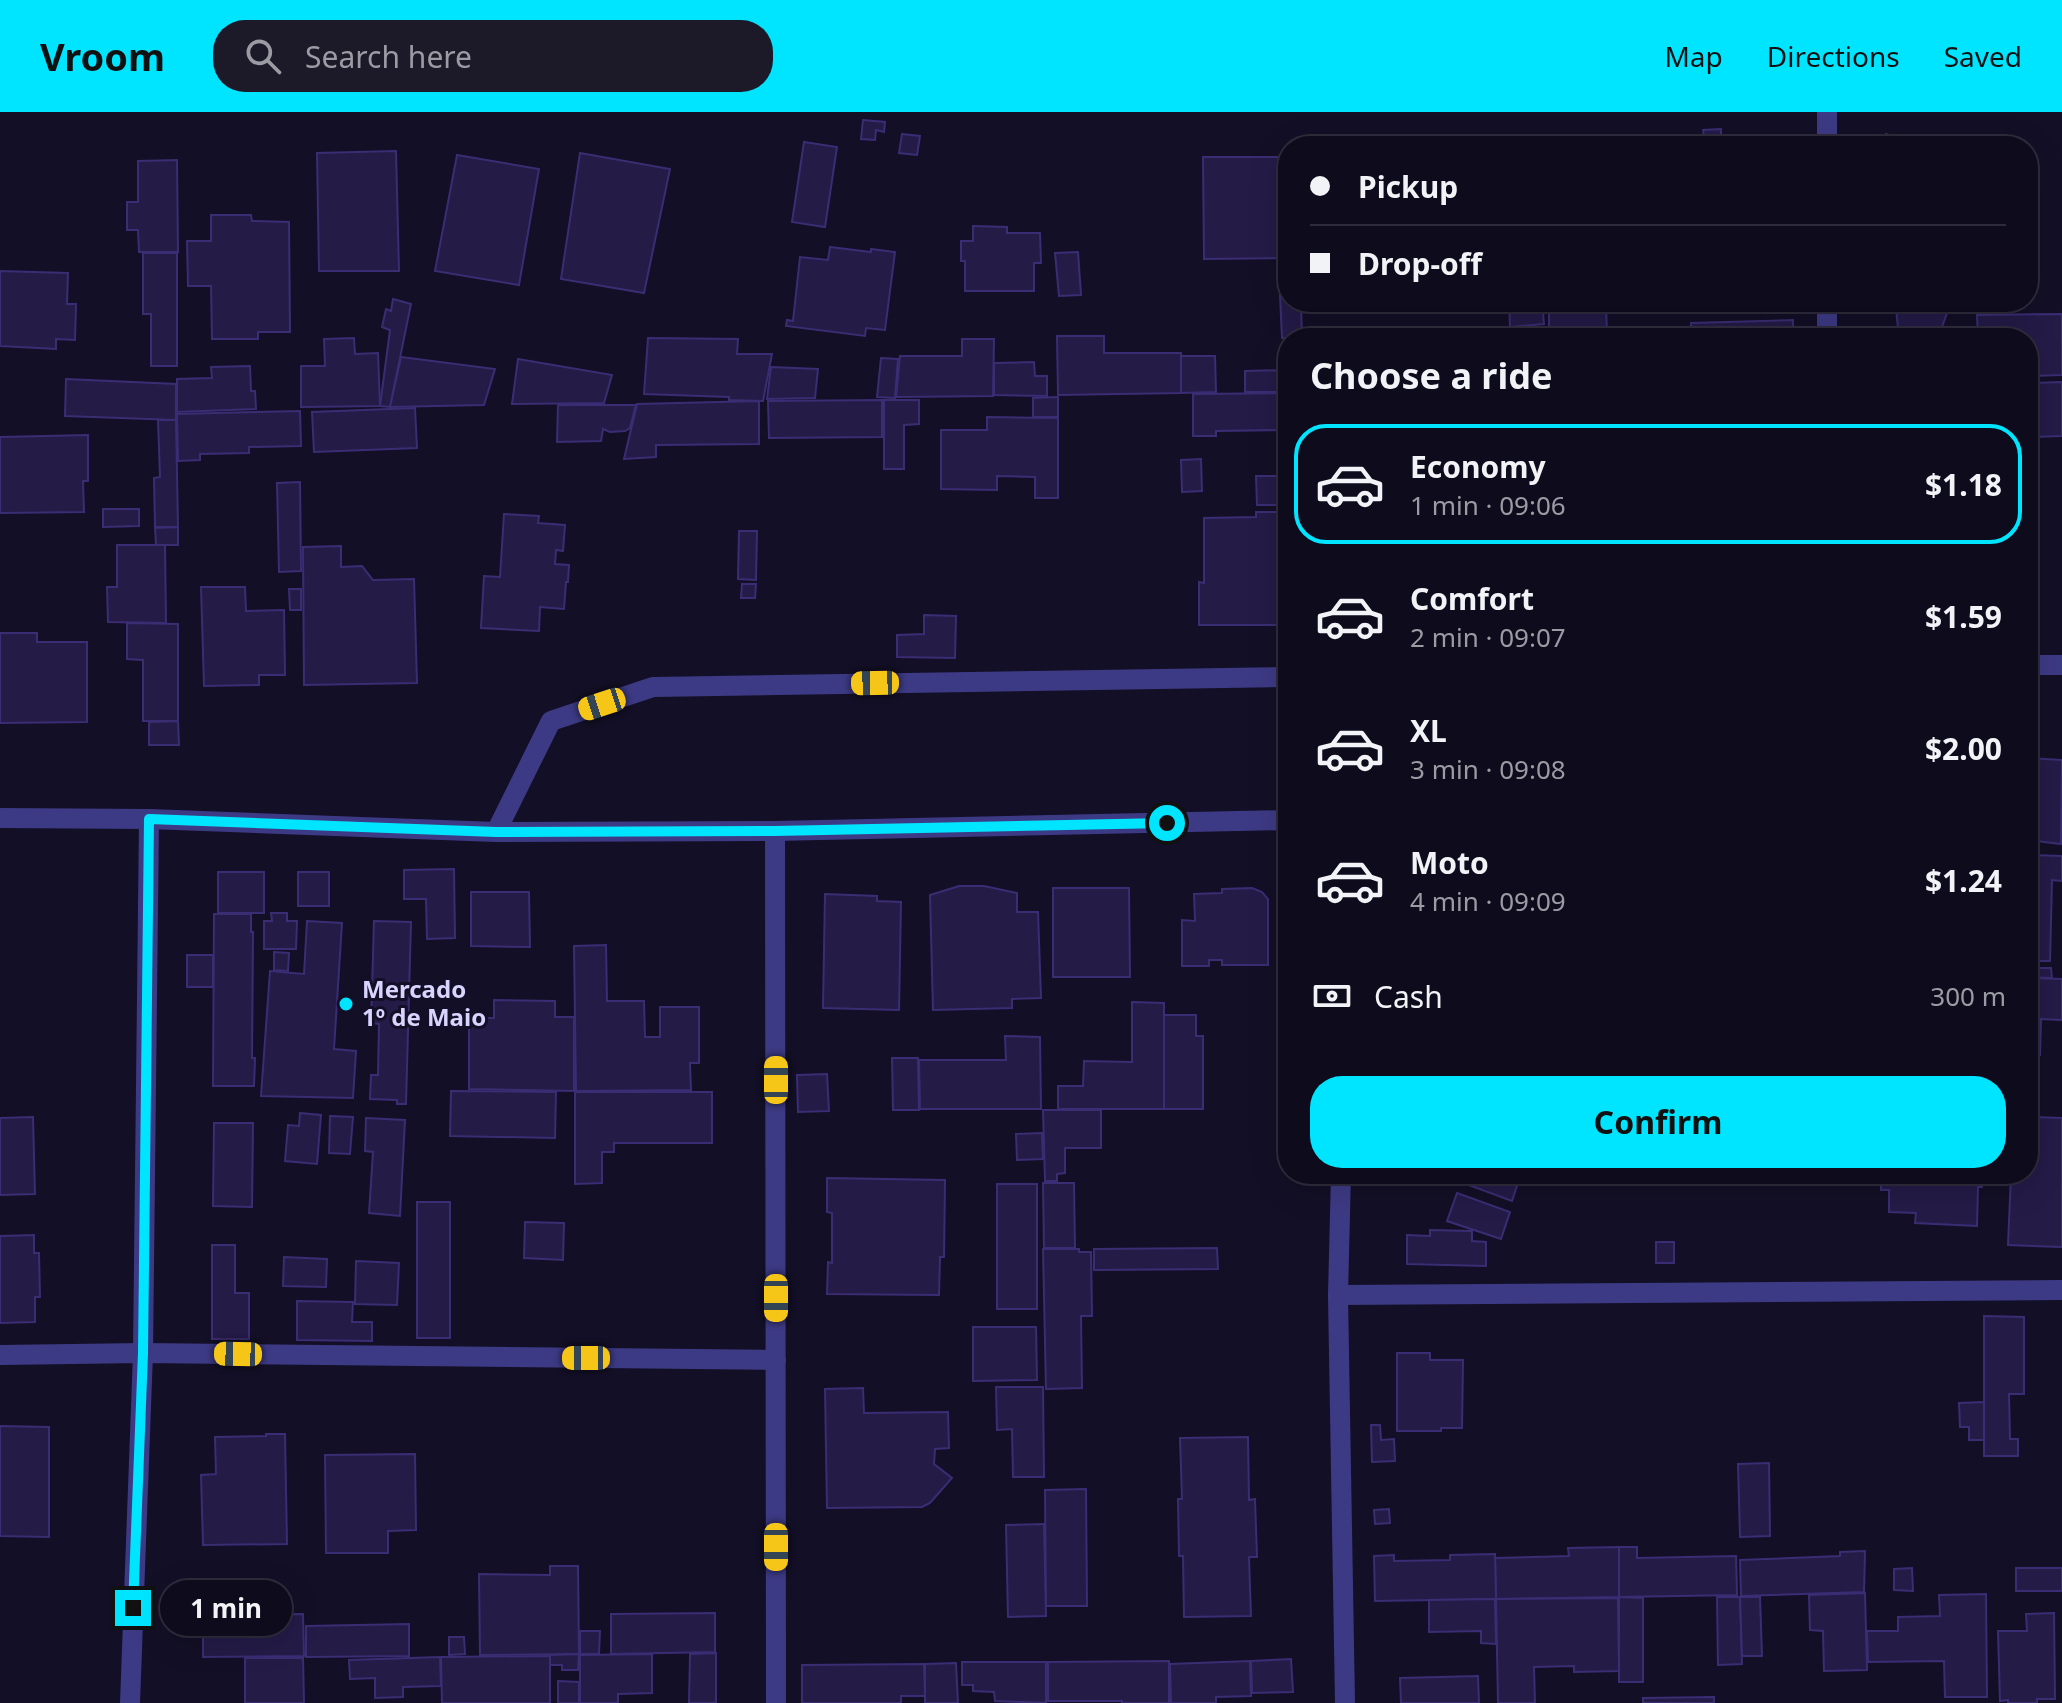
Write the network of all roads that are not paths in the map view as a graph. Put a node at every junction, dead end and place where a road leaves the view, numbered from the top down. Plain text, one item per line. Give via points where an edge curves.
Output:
1 (1827, 112) edge
2 (1827, 136) edge
3 (2038, 665) edge
4 (2062, 665) edge
5 (1278, 677) edge
6 (0, 818) edge
7 (149, 819) junction
8 (1278, 820) edge
9 (775, 831) junction
10 (496, 832) junction
11 (1341, 1184) edge
12 (2062, 1290) edge
13 (1338, 1295) junction
14 (143, 1353) junction
15 (0, 1355) edge
16 (776, 1360) junction
17 (130, 1703) edge
18 (776, 1703) edge
19 (1345, 1703) edge

1 - 2 street
3 - 4 street
5 - 10 street via 653,687 551,721
6 - 7 street
7 - 10 street
7 - 14 street
8 - 9 street
9 - 10 street
9 - 16 street
11 - 13 street
12 - 13 street
13 - 19 street
14 - 15 street
14 - 16 street
14 - 17 street
16 - 18 street

